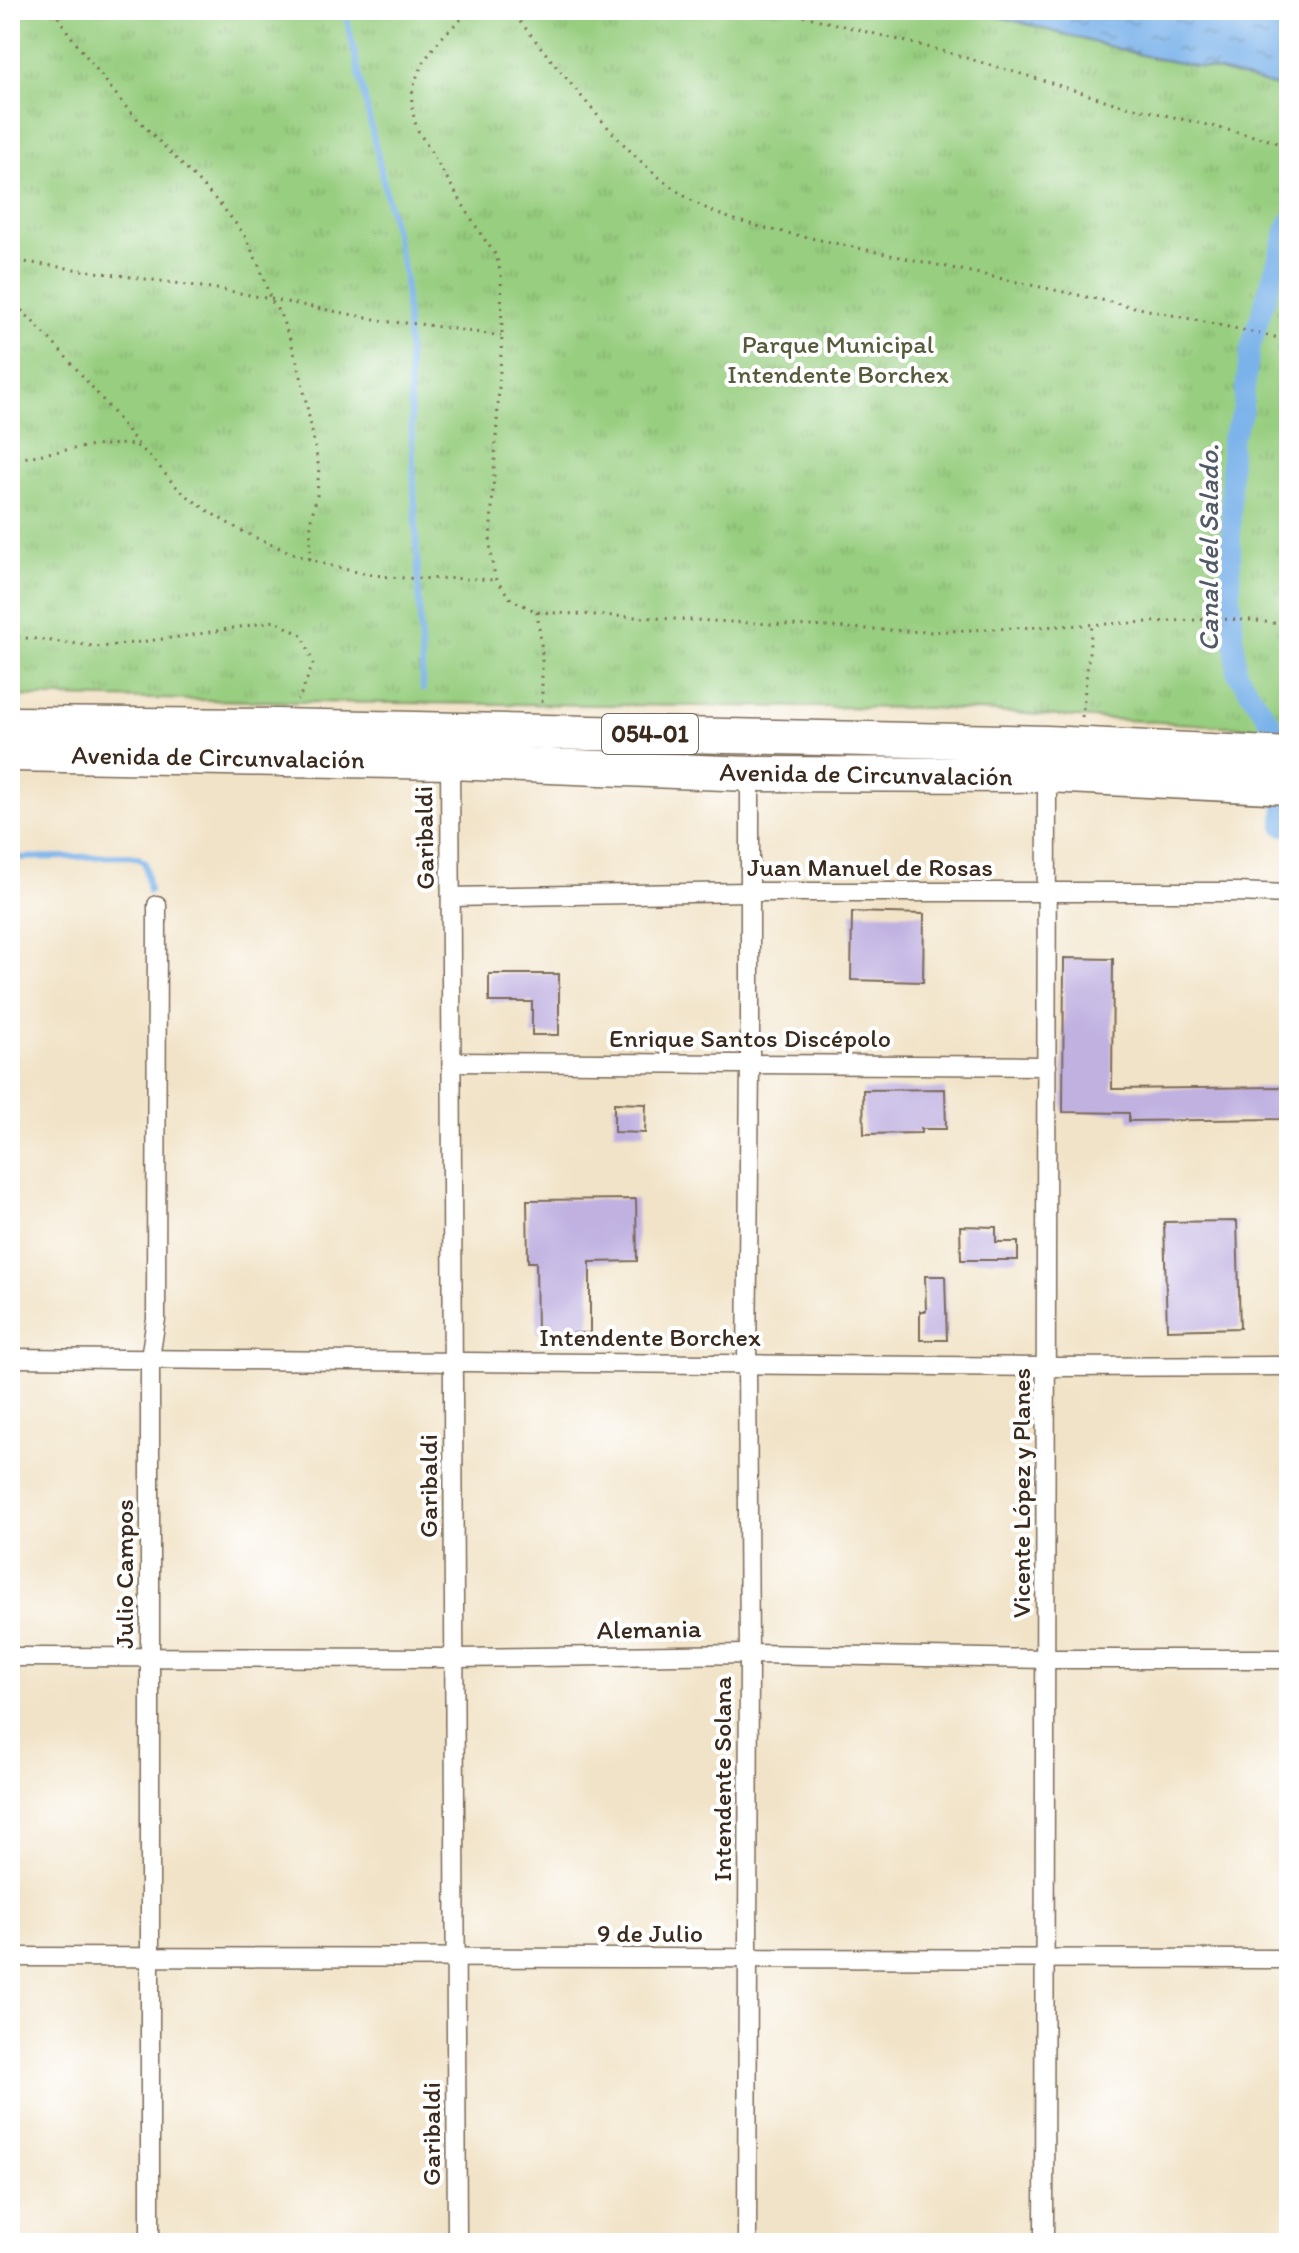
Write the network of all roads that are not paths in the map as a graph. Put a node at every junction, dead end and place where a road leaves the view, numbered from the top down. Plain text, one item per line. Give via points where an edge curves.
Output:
1 (10, 724) edge
2 (451, 745) junction
3 (10, 754) edge
4 (1289, 755) edge
5 (1047, 759) junction
6 (750, 774) junction
7 (1289, 787) edge
8 (749, 892) junction
9 (1047, 893) junction
10 (1289, 894) edge
11 (451, 897) junction
12 (157, 905) dead end
13 (453, 1062) junction
14 (750, 1064) junction
15 (1047, 1066) junction
16 (10, 1358) edge
17 (150, 1358) junction
18 (454, 1362) junction
19 (747, 1364) junction
20 (1289, 1366) edge
21 (1047, 1367) junction
22 (749, 1654) junction
23 (10, 1657) edge
24 (150, 1658) junction
25 (455, 1658) junction
26 (1046, 1659) junction
27 (1289, 1659) edge
28 (10, 1957) edge
29 (149, 1958) junction
30 (456, 1959) junction
31 (748, 1959) junction
32 (1045, 1959) junction
33 (1289, 1959) edge
34 (150, 2243) edge
35 (457, 2243) edge
36 (747, 2243) edge
37 (1044, 2243) edge

1 - 2 highway, Avenida de Circunvalación / 054-01 via 276,726
2 - 3 highway, Avenida de Circunvalación / 054-01
2 - 5 highway, Avenida de Circunvalación / 054-01
2 - 6 highway, Avenida de Circunvalación / 054-01
2 - 11 street, Garibaldi
4 - 5 highway, Avenida de Circunvalación / 054-01
5 - 6 highway, Avenida de Circunvalación / 054-01
5 - 7 highway, Avenida de Circunvalación / 054-01
5 - 9 street, Vicente López y Planes
6 - 8 street, Intendente Solana
8 - 9 street, Juan Manuel de Rosas
8 - 11 street, Juan Manuel de Rosas
8 - 14 street, Intendente Solana
9 - 10 street, Juan Manuel de Rosas
9 - 15 street, Vicente López y Planes
11 - 13 street, Garibaldi
12 - 17 street, Julio Campos via 156,1319
13 - 14 street, Enrique Santos Discépolo
13 - 18 street, Garibaldi
14 - 15 street, Enrique Santos Discépolo
14 - 19 street, Intendente Solana
15 - 21 street, Vicente López y Planes
16 - 17 street, Intendente Borchex
17 - 18 street, Intendente Borchex
17 - 24 street, Julio Campos
18 - 19 street, Intendente Borchex
18 - 25 street, Garibaldi
19 - 21 street, Intendente Borchex
19 - 22 street, Intendente Solana
20 - 21 street, Intendente Borchex
21 - 26 street, Vicente López y Planes
22 - 25 street, Alemania
22 - 26 street, Alemania
22 - 31 street, Intendente Solana
23 - 24 street, Alemania
24 - 25 street, Alemania
24 - 29 street, Julio Campos
25 - 30 street, Garibaldi
26 - 27 street, Alemania
26 - 32 street, Vicente López y Planes
28 - 29 street, 9 de Julio
29 - 30 street, 9 de Julio
29 - 34 street, Julio Campos
30 - 31 street, 9 de Julio
30 - 35 street, Garibaldi
31 - 32 street, 9 de Julio
31 - 36 street, Intendente Solana
32 - 33 street, 9 de Julio
32 - 37 street, Vicente López y Planes

